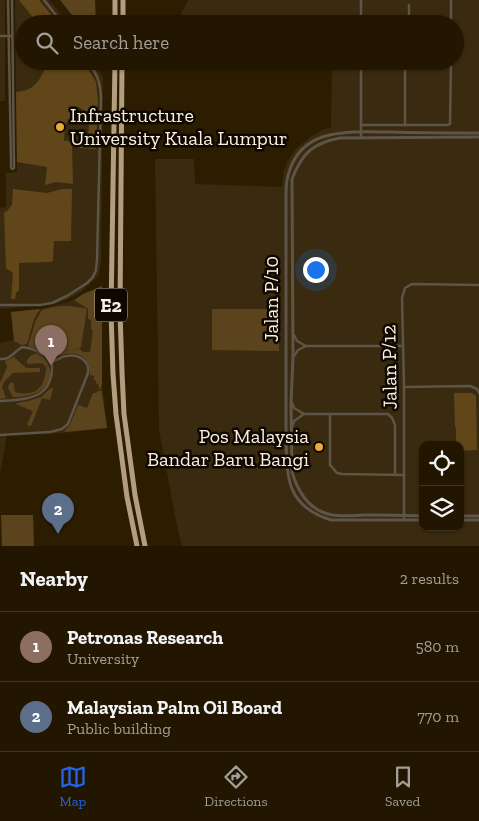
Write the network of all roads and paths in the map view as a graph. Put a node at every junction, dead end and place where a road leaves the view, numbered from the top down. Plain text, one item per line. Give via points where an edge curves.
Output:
1 (8, 0) edge
2 (12, 0) edge
3 (44, 0) edge
4 (115, 0) edge
5 (123, 0) edge
6 (361, 0) edge
7 (451, 0) edge
8 (409, 5) dead end
9 (56, 15) edge
10 (115, 15) edge
11 (123, 15) edge
12 (361, 15) edge
13 (409, 15) edge
14 (451, 15) edge
15 (0, 36) edge
16 (8, 36) junction
17 (12, 36) junction
18 (94, 70) edge
19 (115, 70) edge
20 (122, 70) edge
21 (361, 70) edge
22 (405, 70) edge
23 (451, 70) edge
24 (361, 125) junction
25 (405, 126) junction
26 (361, 132) junction
27 (479, 133) edge
28 (361, 137) junction
29 (479, 137) edge
30 (479, 285) edge
31 (0, 305) edge
32 (292, 332) junction
33 (306, 346) junction
34 (403, 346) junction
35 (293, 357) junction
36 (0, 359) edge
37 (52, 362) junction
38 (404, 387) junction
39 (479, 393) edge
40 (0, 401) edge
41 (291, 403) junction
42 (304, 414) junction
43 (330, 414) junction
44 (292, 427) junction
45 (0, 435) edge
46 (395, 475) junction
47 (404, 475) junction
48 (404, 515) junction
49 (419, 516) edge
50 (464, 516) edge
51 (479, 516) edge
52 (404, 520) junction
53 (419, 520) edge
54 (464, 520) edge
55 (479, 520) edge
56 (138, 546) edge
57 (145, 546) edge

1 - 16 street
2 - 17 street
3 - 9 street
4 - 10 highway
5 - 11 highway
6 - 12 street
7 - 14 street
8 - 13 street
15 - 16 street
16 - 17 street
16 - 17 street via 12,169
18 - 31 street via 100,82 101,97 94,274 87,283 52,303
19 - 56 highway, E2 via 113,374 128,497
20 - 57 highway, E2 via 120,312 124,414
21 - 24 street
22 - 25 street
23 - 25 street via 450,124
24 - 25 street
24 - 26 street
26 - 27 street, Jalan P/10
26 - 28 street
26 - 52 street, Jalan P/10 via 335,133 316,139 297,154 287,178 287,473 290,486 302,504 322,517 330,520
28 - 29 street, Jalan P/10
28 - 32 street, Jalan P/10 via 325,140 314,146 304,155 292,179
30 - 34 street, Jalan P/12 via 412,284 405,288 402,298
32 - 33 street via 297,341
32 - 35 street, Jalan P/10
33 - 34 street
33 - 35 street
34 - 38 street, Jalan P/12
35 - 41 street, Jalan P/10
36 - 37 street via 9,358 22,347 42,354
37 - 40 street via 52,378 45,390 28,398
37 - 45 street via 63,356 74,356 84,360 89,368 68,424 50,432
38 - 39 street via 470,386
38 - 47 street, Jalan P/12
41 - 42 street
41 - 44 street, Jalan P/10
42 - 43 street
42 - 44 street via 294,421
43 - 46 street via 330,465 337,473
43 - 46 street via 388,414 395,425
44 - 48 street, Jalan P/10 via 294,480 299,492 314,508 332,515
46 - 47 street
47 - 48 street, Jalan P/12
48 - 49 street, Jalan P/10
48 - 52 street, Jalan P/12
50 - 51 street
52 - 53 street, Jalan P/10
54 - 55 street

